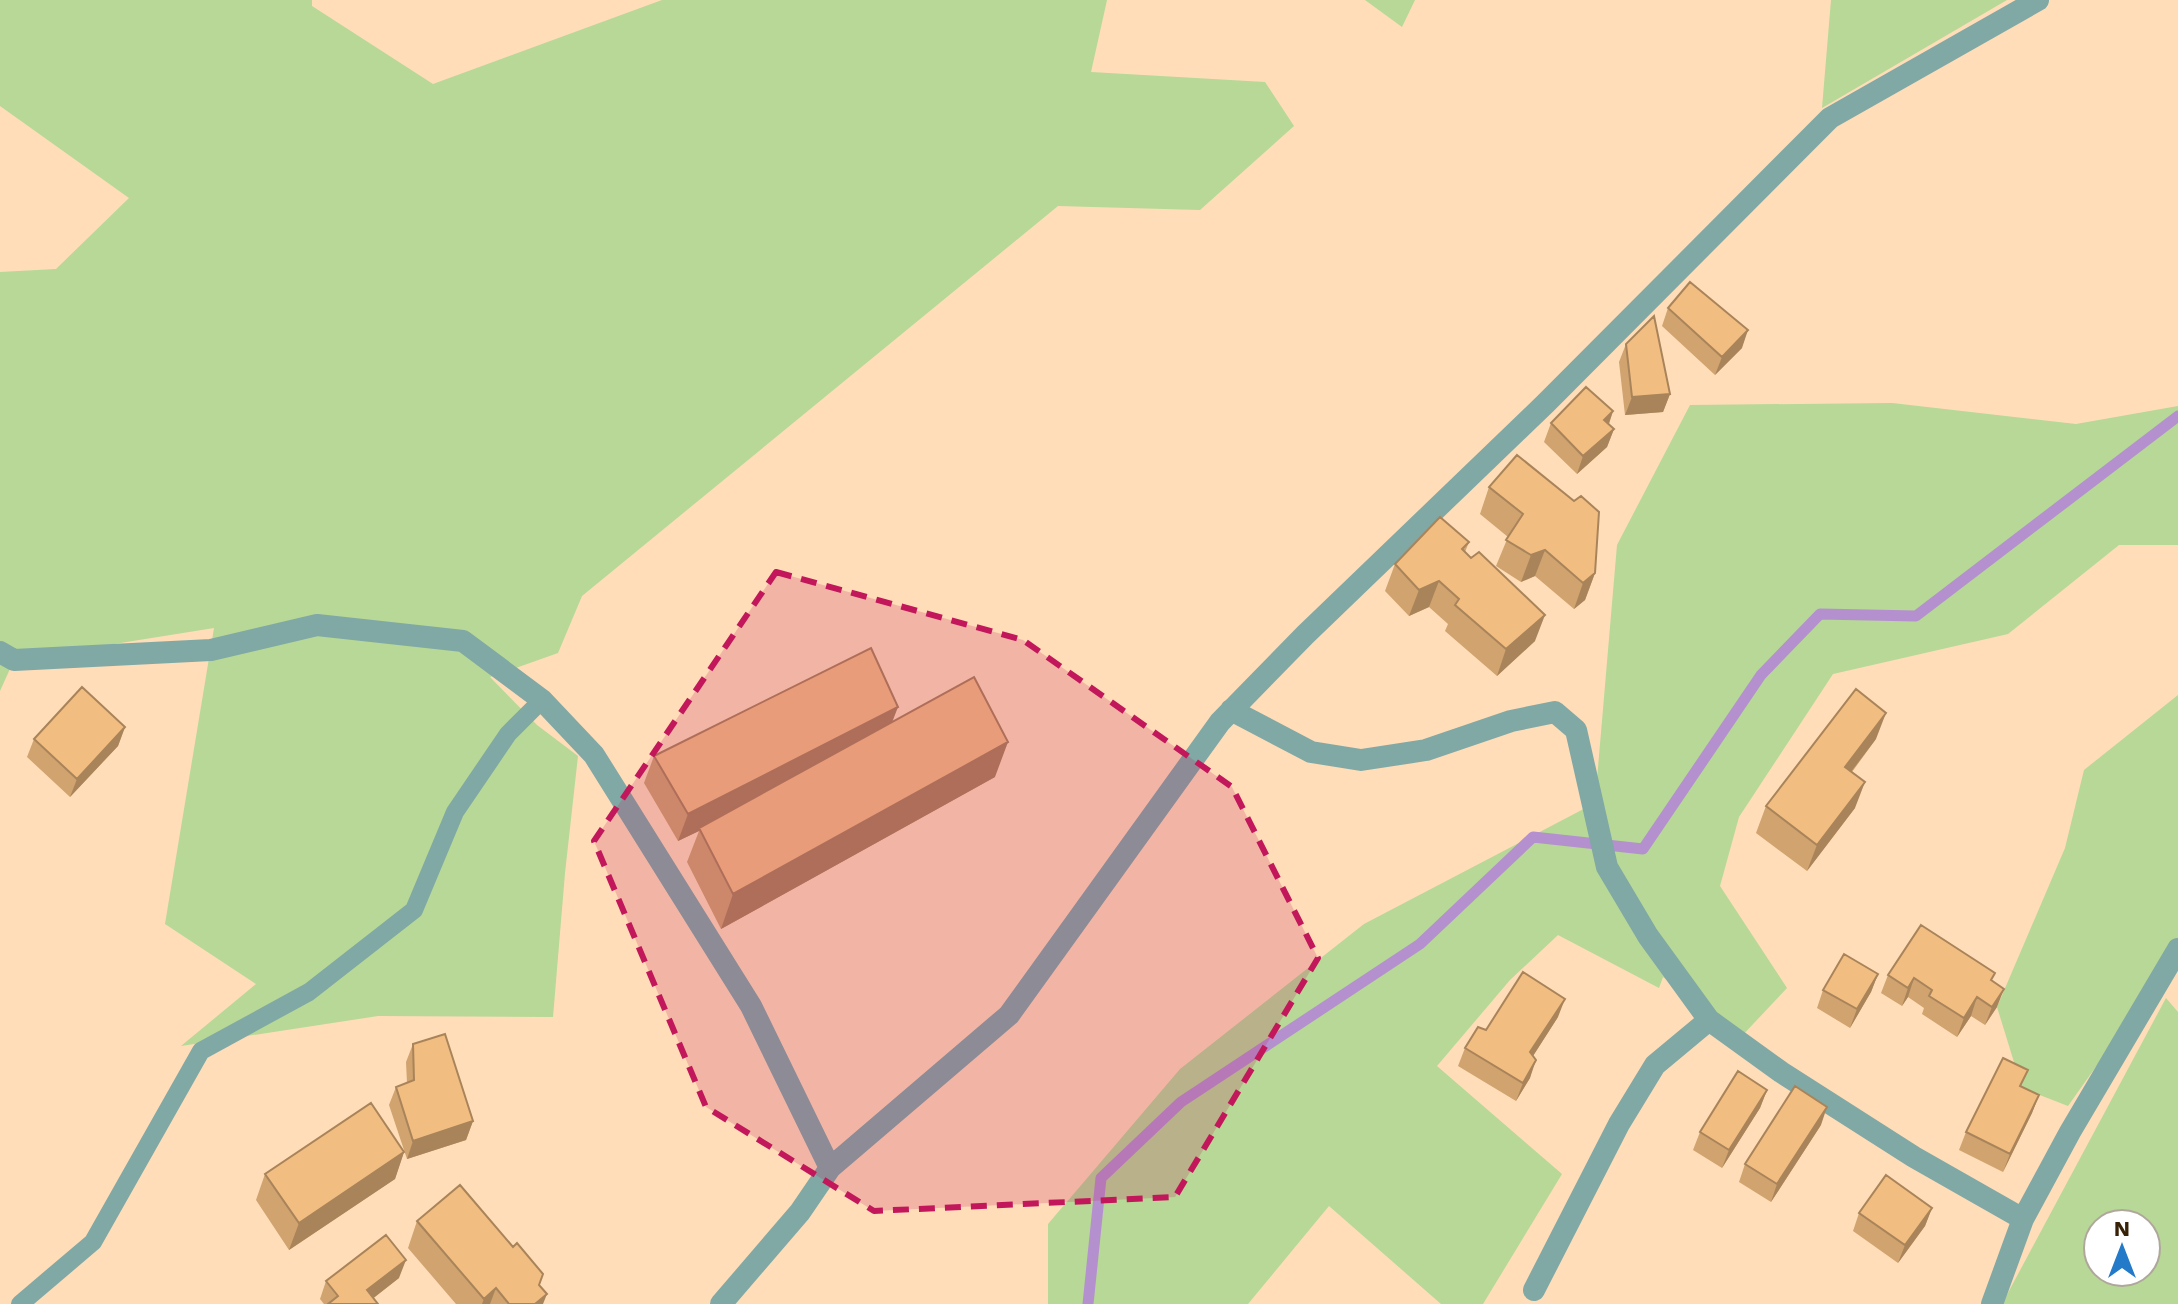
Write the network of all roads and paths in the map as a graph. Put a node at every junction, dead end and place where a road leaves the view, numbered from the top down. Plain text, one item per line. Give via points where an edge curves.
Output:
1 (2038, 0) edge
2 (0, 652) edge
3 (542, 700) junction
4 (1231, 710) junction
5 (2178, 949) edge
6 (1709, 1020) junction
7 (830, 1168) junction
8 (2023, 1219) junction
9 (1534, 1290) dead end
10 (20, 1304) edge
11 (721, 1304) edge
12 (1992, 1304) edge

1 - 4 street via 1830,118
2 - 3 street via 14,660 211,650 317,625 463,641
3 - 7 street via 594,755 735,980
3 - 10 lane via 508,734 455,812 414,910 309,992 201,1051 93,1242
4 - 6 street via 1311,752 1361,760 1426,750 1555,712 1576,730 1607,867 1648,936
4 - 7 street via 1009,1015
5 - 8 street
6 - 8 street via 1914,1157
6 - 9 street via 1655,1065
7 - 11 street via 800,1212
8 - 12 street

